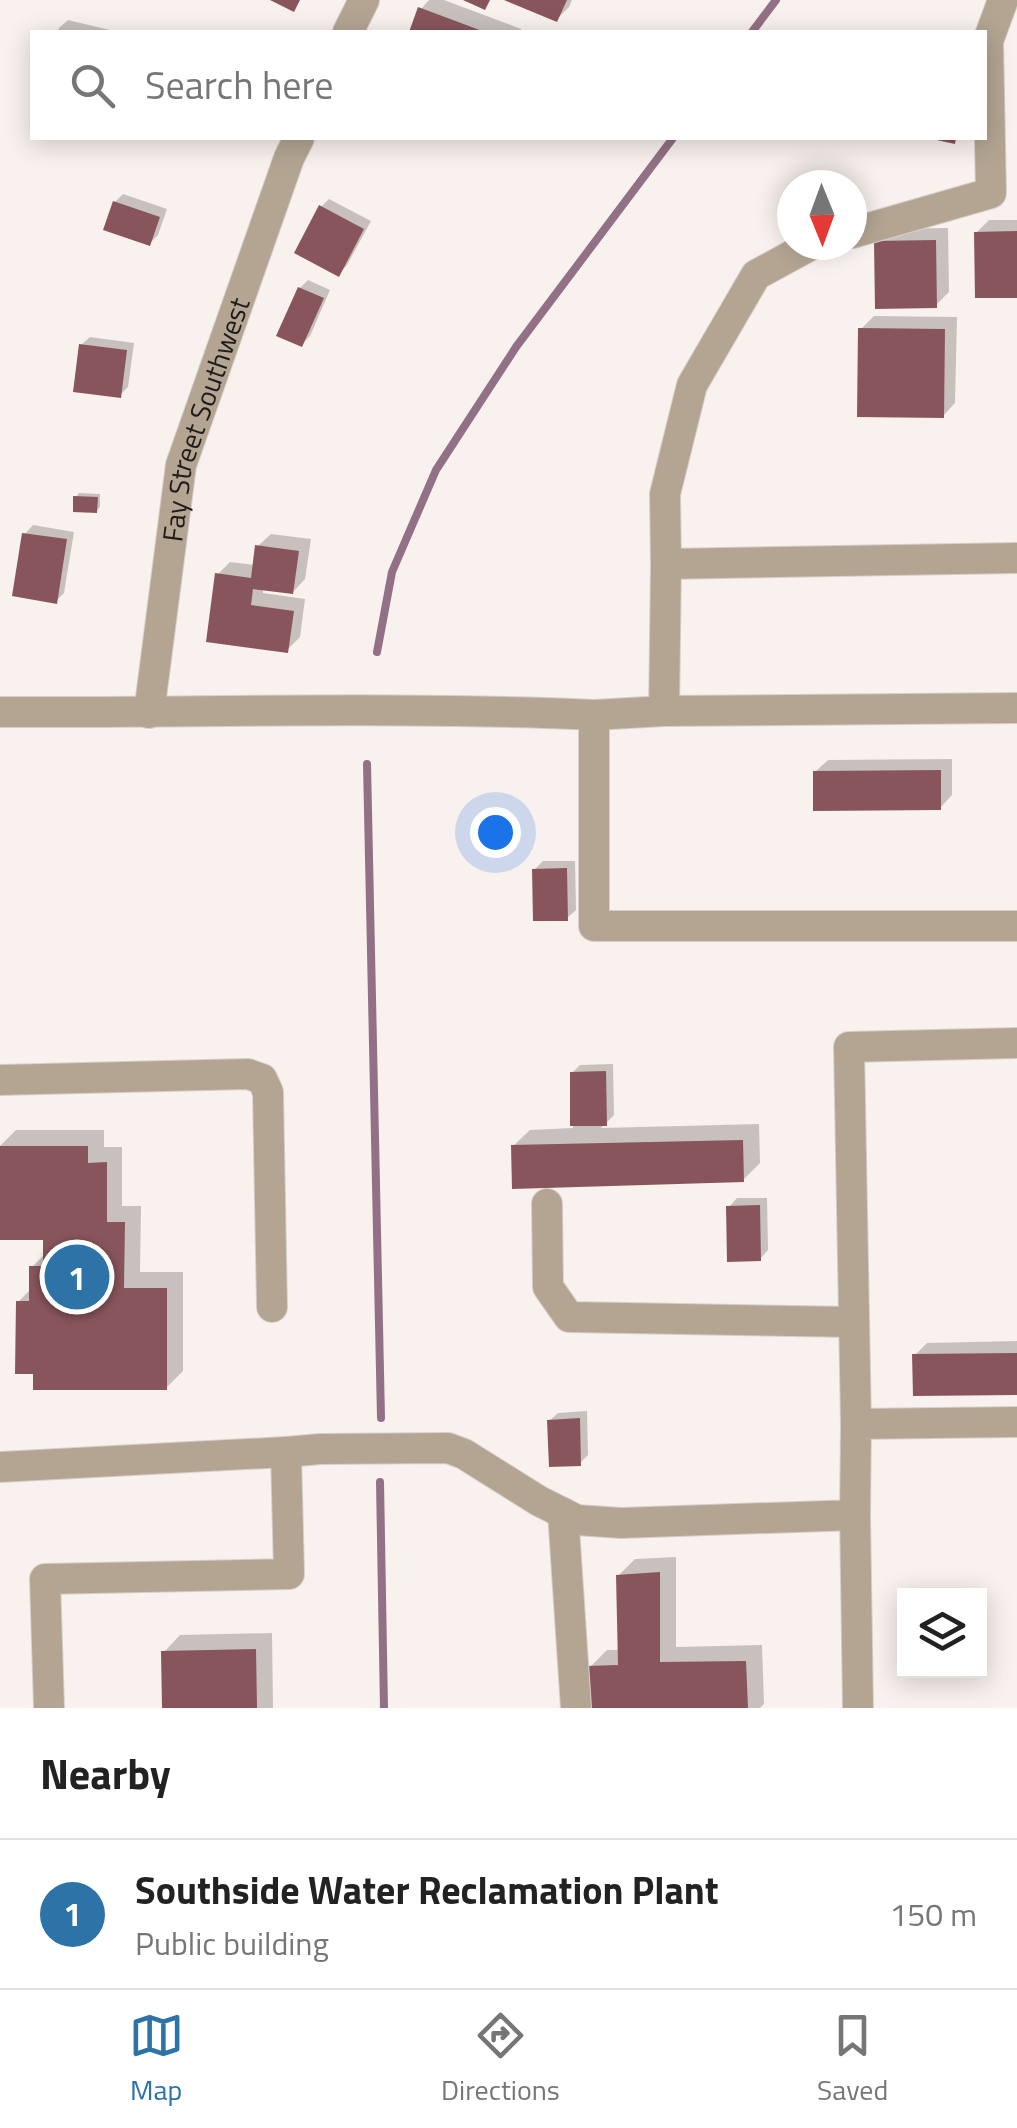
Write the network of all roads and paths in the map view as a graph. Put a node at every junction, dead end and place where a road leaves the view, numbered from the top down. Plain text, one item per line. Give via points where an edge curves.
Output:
1 (364, 0) edge
2 (1003, 0) edge
3 (349, 30) edge
4 (297, 140) edge
5 (1004, 193) edge
6 (867, 229) edge
7 (783, 260) edge
8 (1017, 558) edge
9 (666, 564) junction
10 (1017, 708) edge
11 (664, 711) junction
12 (0, 712) edge
13 (149, 713) junction
14 (594, 715) junction
15 (1017, 926) edge
16 (1017, 1043) edge
17 (0, 1080) edge
18 (547, 1204) dead end
19 (272, 1307) dead end
20 (854, 1322) junction
21 (1017, 1422) edge
22 (856, 1424) junction
23 (286, 1452) junction
24 (0, 1467) edge
25 (563, 1513) junction
26 (855, 1515) junction
27 (50, 1708) edge
28 (576, 1708) edge
29 (858, 1708) edge

1 - 3 street
2 - 5 street via 988,41
4 - 13 street, Fay Street Southwest via 182,465
5 - 6 street
7 - 9 street via 756,275 692,385 665,494
8 - 9 street
9 - 11 street
10 - 11 street
11 - 14 street
12 - 13 street
13 - 14 street
14 - 15 street via 594,926
16 - 20 street via 849,1047
17 - 19 street via 262,1078 268,1092
18 - 20 street via 548,1286 570,1317
20 - 22 street
21 - 22 street
22 - 26 street
23 - 24 street
23 - 25 street via 448,1448
23 - 27 street via 290,1574 45,1580
25 - 26 street via 621,1524
25 - 28 street
26 - 29 street

